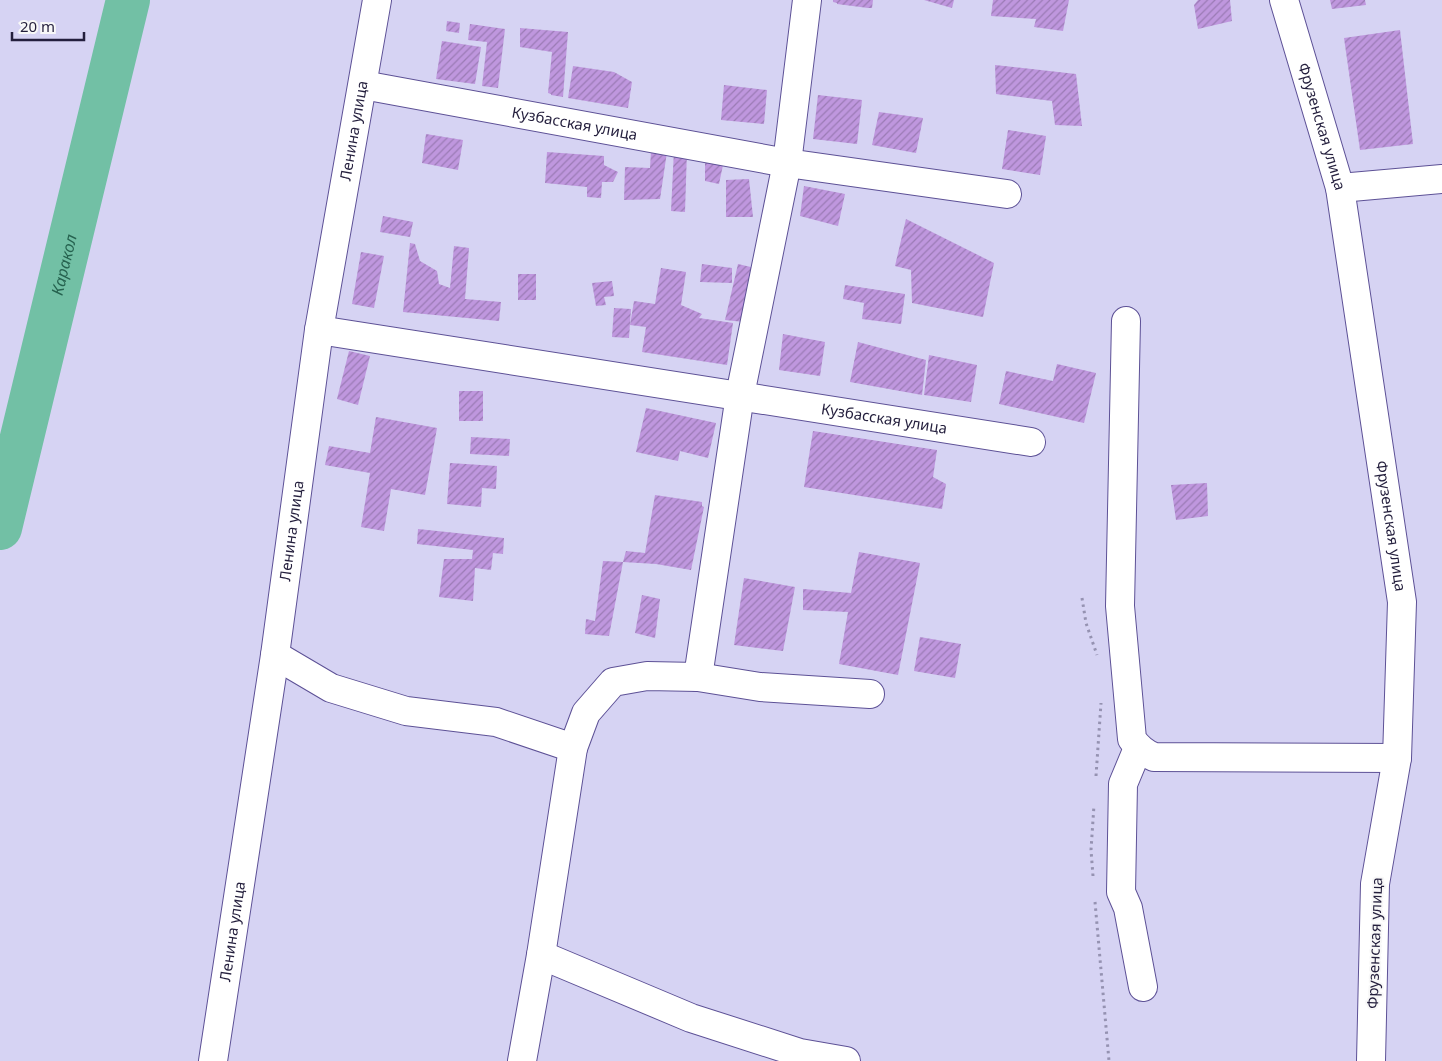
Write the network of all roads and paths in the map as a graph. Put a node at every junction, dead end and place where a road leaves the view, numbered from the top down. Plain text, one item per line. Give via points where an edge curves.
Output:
1 (377, 0) edge
2 (807, 0) edge
3 (1284, 0) edge
4 (363, 85) junction
5 (787, 163) junction
6 (1442, 179) edge
7 (1340, 188) junction
8 (1007, 194) dead end
9 (1126, 321) dead end
10 (319, 330) junction
11 (740, 396) junction
12 (1030, 442) dead end
13 (275, 655) junction
14 (698, 678) junction
15 (870, 694) dead end
16 (573, 748) junction
17 (1138, 748) junction
18 (1397, 758) junction
19 (541, 955) junction
20 (1143, 987) dead end
21 (799, 1057) edge
22 (213, 1061) edge
23 (522, 1061) edge
24 (846, 1061) edge
25 (1371, 1061) edge

1 - 4 street, Ленина улица
2 - 5 street
3 - 7 street, Фрузенская улица
4 - 5 street, Кузбасская улица
4 - 10 street, Ленина улица
5 - 8 street, Кузбасская улица
5 - 11 street
6 - 7 street
7 - 18 street, Фрузенская улица via 1402,602
9 - 17 street via 1120,606 1132,739
10 - 11 street, Кузбасская улица
10 - 13 street, Ленина улица
11 - 12 street, Кузбасская улица
11 - 14 street
13 - 16 street via 331,688 406,711 496,722
13 - 22 street, Ленина улица
14 - 15 street via 760,687
14 - 16 street via 647,676 613,682 586,713
16 - 19 street
17 - 18 street via 1154,757
17 - 20 street via 1123,784 1121,892 1128,908
18 - 25 street, Фрузенская улица via 1375,884
19 - 21 street via 691,1018
19 - 23 street
21 - 24 street

